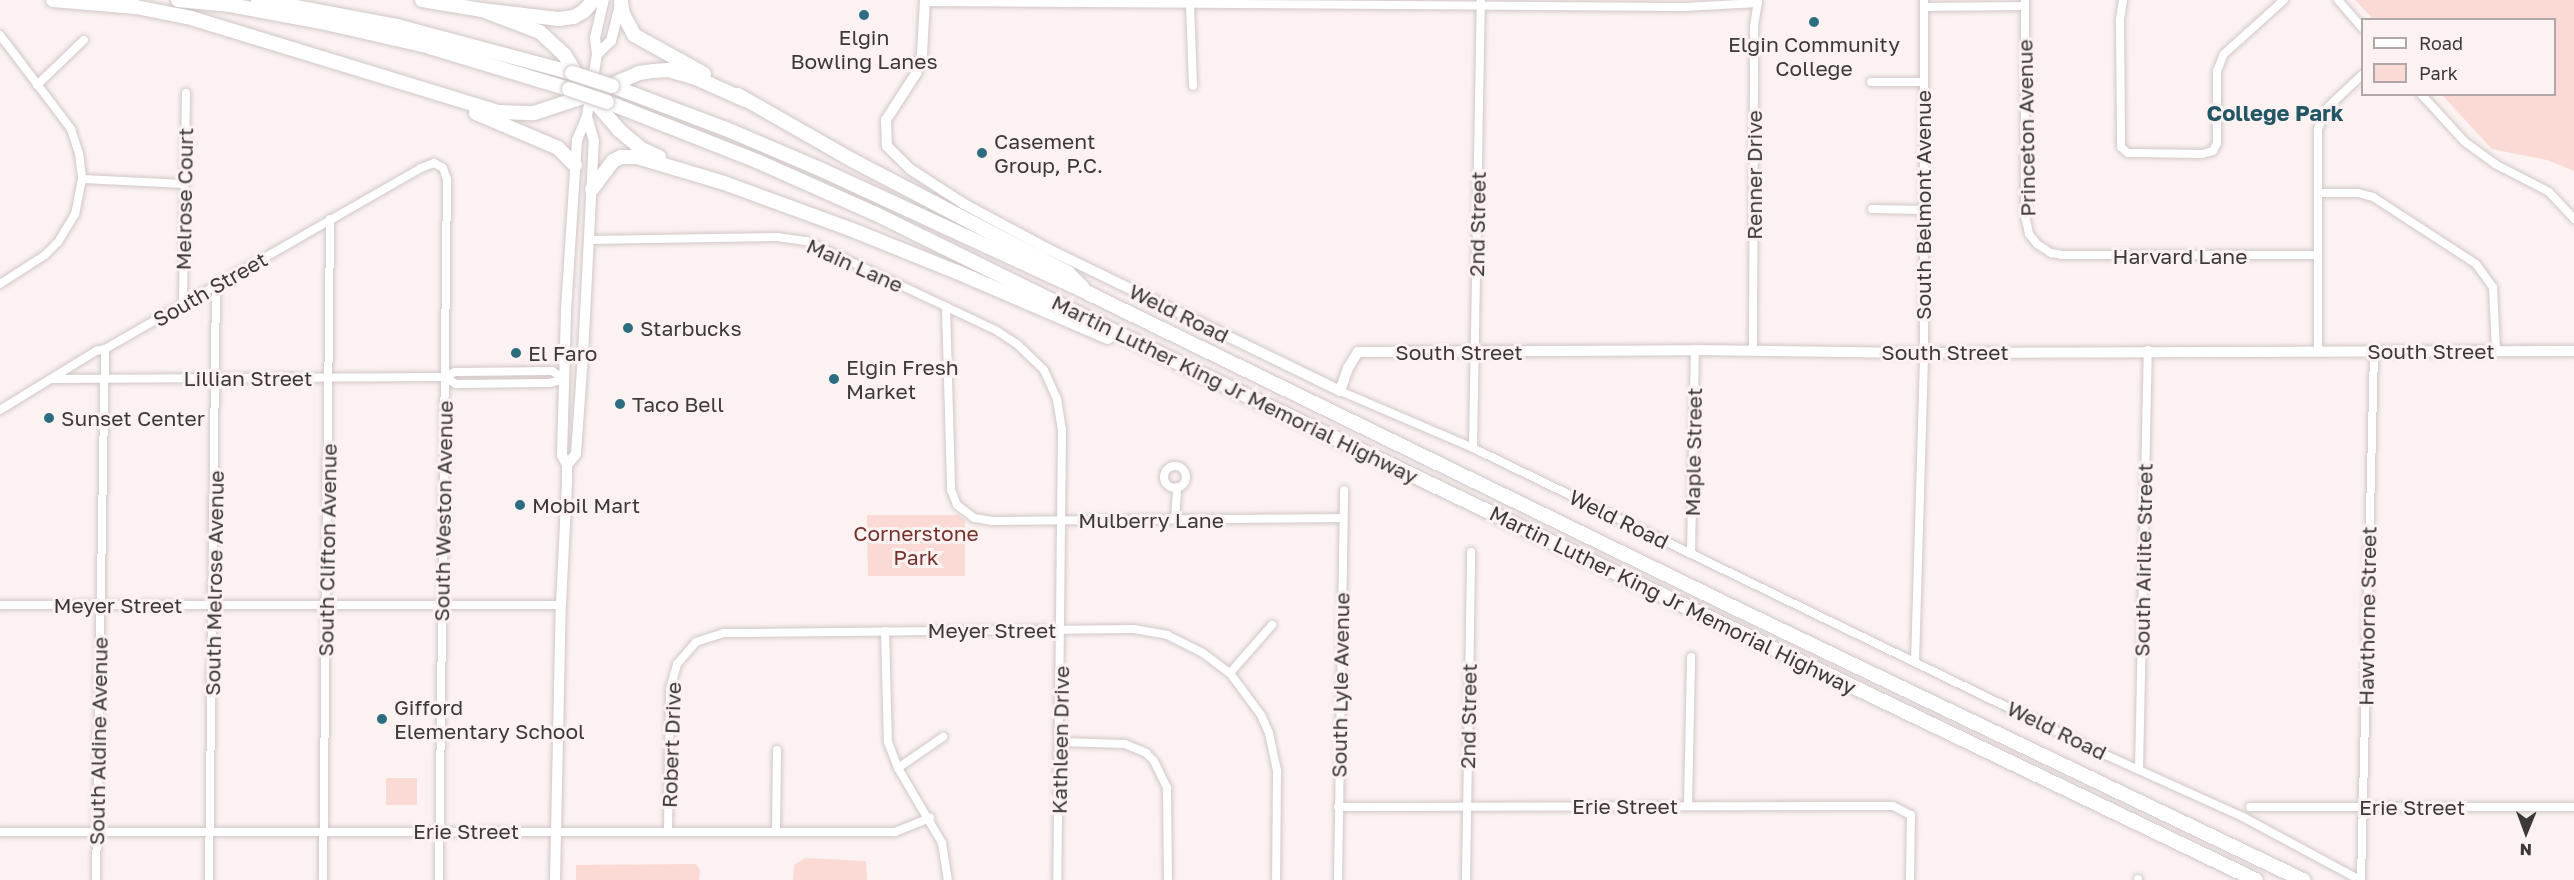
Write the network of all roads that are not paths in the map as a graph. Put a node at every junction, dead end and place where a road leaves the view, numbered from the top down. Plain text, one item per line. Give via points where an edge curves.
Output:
1 (53, 0) edge
2 (178, 0) edge
3 (258, 0) edge
4 (422, 0) edge
5 (594, 0) edge
6 (604, 0) edge
7 (2123, 0) edge
8 (2284, 0) edge
9 (2338, 0) edge
10 (621, 1) edge
11 (925, 1) edge
12 (1758, 2) edge
13 (1481, 3) edge
14 (1924, 3) edge
15 (2025, 3) edge
16 (1190, 4) junction
17 (482, 10) junction
18 (2361, 27) edge
19 (0, 35) edge
20 (84, 40) dead end
21 (597, 54) junction
22 (2361, 76) edge
23 (1871, 82) dead end
24 (1923, 82) junction
25 (37, 85) junction
26 (1193, 86) dead end
27 (422, 90) junction
28 (186, 93) dead end
29 (589, 95) junction
30 (2423, 96) edge
31 (745, 100) junction
32 (587, 116) junction
33 (575, 165) junction
34 (421, 168) joint
35 (698, 175) junction
36 (82, 179) junction
37 (184, 184) junction
38 (592, 189) junction
39 (2318, 193) junction
40 (1872, 209) dead end
41 (1924, 210) junction
42 (330, 219) junction
43 (2574, 219) edge
44 (589, 240) junction
45 (2045, 249) joint
46 (2318, 255) junction
47 (0, 284) edge
48 (216, 285) junction
49 (1090, 294) junction
50 (183, 304) junction
51 (946, 307) junction
52 (105, 349) junction
53 (1695, 350) junction
54 (2148, 350) junction
55 (2318, 350) junction
56 (1475, 351) junction
57 (1754, 351) junction
58 (2374, 351) junction
59 (2496, 351) junction
60 (2574, 351) edge
61 (1924, 353) junction
62 (329, 377) junction
63 (444, 377) junction
64 (104, 378) junction
65 (217, 378) junction
66 (1210, 378) junction
67 (565, 379) junction
68 (52, 380) junction
69 (1053, 385) joint
70 (1340, 391) junction
71 (0, 410) edge
72 (1473, 448) junction
73 (567, 465) junction
74 (1177, 487) dead end
75 (1344, 490) dead end
76 (1343, 518) junction
77 (1175, 519) junction
78 (1062, 520) junction
79 (1471, 552) dead end
80 (1691, 554) junction
81 (561, 604) junction
82 (0, 605) edge
83 (101, 605) junction
84 (214, 605) junction
85 (327, 605) junction
86 (442, 605) junction
87 (1272, 625) dead end
88 (1060, 630) junction
89 (885, 632) junction
90 (742, 633) joint
91 (1691, 657) dead end
92 (1915, 662) junction
93 (1230, 673) junction
94 (943, 737) dead end
95 (1060, 742) junction
96 (777, 750) dead end
97 (898, 768) junction
98 (2139, 770) junction
99 (1688, 806) junction
100 (1338, 807) junction
101 (1466, 807) junction
102 (2250, 807) dead end
103 (2364, 807) junction
104 (2574, 807) edge
105 (930, 818) junction
106 (97, 831) junction
107 (209, 831) junction
108 (324, 831) junction
109 (439, 831) junction
110 (0, 832) edge
111 (555, 832) junction
112 (669, 832) junction
113 (776, 832) junction
114 (96, 880) edge
115 (209, 880) edge
116 (323, 880) edge
117 (439, 880) edge
118 (555, 880) edge
119 (948, 880) edge
120 (1057, 880) edge
121 (1168, 880) edge
122 (1276, 880) edge
123 (1338, 880) edge
124 (1466, 880) edge
125 (1910, 880) edge
126 (2256, 880) edge
127 (2303, 880) edge
128 (2361, 880) edge

1 - 27 highway via 136,7 191,18
2 - 66 highway, Martin Luther King Jr Memorial Highway, bridge via 230,5 332,24 434,48 607,102 874,213
3 - 49 highway, Martin Luther King Jr Memorial Highway, bridge via 397,26 612,86 820,169
4 - 17 highway
5 - 17 highway via 574,17 559,19
6 - 21 street via 596,38
7 - 8 street via 2121,147 2128,153 2208,154 2216,147 2217,72 2223,54
9 - 18 street
10 - 21 street via 611,41
10 - 31 highway via 623,15 634,35
11 - 16 street
11 - 70 street, Weld Road via 922,54 908,88 886,120 886,146 910,169 964,204 1048,249
12 - 13 street via 1684,7
12 - 57 street, Renner Drive via 1754,26
13 - 16 street
13 - 56 street, 2nd Street
14 - 15 street
14 - 24 street, South Belmont Avenue
15 - 45 street, Princeton Avenue via 2025,216 2029,234
16 - 26 street
17 - 29 highway via 540,32 564,54
19 - 25 street
20 - 25 street
21 - 29 street
22 - 39 street via 2333,101 2319,124
23 - 24 street
24 - 41 street, South Belmont Avenue
25 - 36 street via 74,136
27 - 29 highway via 499,112 534,113
27 - 33 highway via 558,148
28 - 37 street, Melrose Court
29 - 31 highway via 639,73 668,70
29 - 32 street
29 - 35 highway via 633,142
30 - 43 street via 2465,142 2495,164 2549,192
31 - 49 highway via 1068,273
32 - 33 street via 577,140
32 - 38 street via 594,141
33 - 67 street
34 - 42 street, South Street
34 - 63 street, South Weston Avenue via 434,163 447,176
35 - 38 highway via 637,157 621,157 608,166
35 - 66 highway via 850,229
36 - 37 street
36 - 47 street via 75,214 58,242
37 - 50 street, Melrose Court
38 - 44 street
39 - 46 street
39 - 59 street via 2373,197 2476,264 2493,287
40 - 41 street
41 - 61 street, South Belmont Avenue
42 - 48 street, South Street
42 - 62 street, South Clifton Avenue
44 - 51 street, Main Lane via 800,240
44 - 73 street via 576,454
45 - 46 street, Harvard Lane via 2070,256
46 - 55 street
48 - 50 street, South Street
48 - 65 street, South Melrose Avenue
49 - 127 highway, Martin Luther King Jr Memorial Highway
50 - 52 street, South Street
51 - 69 street, Main Lane via 1017,344 1044,370
51 - 78 street, Mulberry Lane via 951,490 955,502 974,518
52 - 64 street, South Aldine Avenue
52 - 68 street, South Street
53 - 56 street, South Street
53 - 57 street, South Street
53 - 80 street, Maple Street
54 - 55 street, South Street
54 - 61 street, South Street
54 - 98 street, South Airlite Street
55 - 58 street, South Street
56 - 70 street, South Street via 1358,352
56 - 72 street, 2nd Street
57 - 61 street, South Street
58 - 59 street, South Street
58 - 103 street, Hawthorne Street
59 - 60 street, South Street
61 - 92 street, South Belmont Avenue
62 - 63 street, Lillian Street
62 - 65 street, Lillian Street
62 - 85 street, South Clifton Avenue
63 - 67 street, Lillian Street via 456,384 549,383
63 - 67 street, Lillian Street via 455,372 552,371
63 - 86 street, South Weston Avenue
64 - 65 street, Lillian Street
64 - 68 street, Lillian Street
64 - 83 street, South Aldine Avenue
65 - 84 street, South Melrose Avenue
66 - 126 highway, Martin Luther King Jr Memorial Highway
67 - 73 street via 562,455
68 - 71 street, South Street
69 - 78 street, Kathleen Drive via 1062,429
70 - 72 street, Weld Road
72 - 80 street, Weld Road
73 - 81 street
74 - 77 street
75 - 76 street, South Lyle Avenue
76 - 77 street, Mulberry Lane
76 - 100 street, South Lyle Avenue
77 - 78 street, Mulberry Lane
78 - 88 street, Kathleen Drive
79 - 101 street, 2nd Street
80 - 92 street, Weld Road
81 - 86 street, Meyer Street
81 - 111 street
82 - 83 street, Meyer Street
83 - 84 street, Meyer Street
83 - 106 street, South Aldine Avenue
84 - 85 street, Meyer Street
84 - 107 street, South Melrose Avenue
85 - 86 street, Meyer Street
85 - 108 street, South Clifton Avenue
86 - 109 street, South Weston Avenue
87 - 93 street
88 - 89 street, Meyer Street
88 - 93 street, Meyer Street via 1120,628 1167,635 1192,646
88 - 95 street, Kathleen Drive
89 - 90 street, Meyer Street
89 - 97 street via 886,729
90 - 112 street, Robert Drive via 724,633 696,642 672,676
91 - 99 street
92 - 98 street, Weld Road
93 - 122 street, Meyer Street via 1261,715 1273,753 1277,780
94 - 97 street
95 - 120 street, Kathleen Drive
95 - 121 street via 1125,744 1154,761 1167,788
96 - 113 street
97 - 105 street
98 - 128 street, Weld Road via 2243,817
99 - 101 street, Erie Street
99 - 125 street, Erie Street via 1893,806 1911,815
100 - 101 street, Erie Street
100 - 123 street, South Lyle Avenue
101 - 124 street, 2nd Street
102 - 103 street, Erie Street
103 - 104 street, Erie Street
103 - 128 street, Hawthorne Street
105 - 113 street, Erie Street via 895,832
105 - 119 street via 942,843
106 - 107 street, Erie Street
106 - 110 street, Erie Street
106 - 114 street, South Aldine Avenue
107 - 108 street, Erie Street
107 - 115 street, South Melrose Avenue
108 - 109 street, Erie Street
108 - 116 street, South Clifton Avenue
109 - 111 street, Erie Street
109 - 117 street, South Weston Avenue
111 - 112 street, Erie Street
111 - 118 street
112 - 113 street, Erie Street

